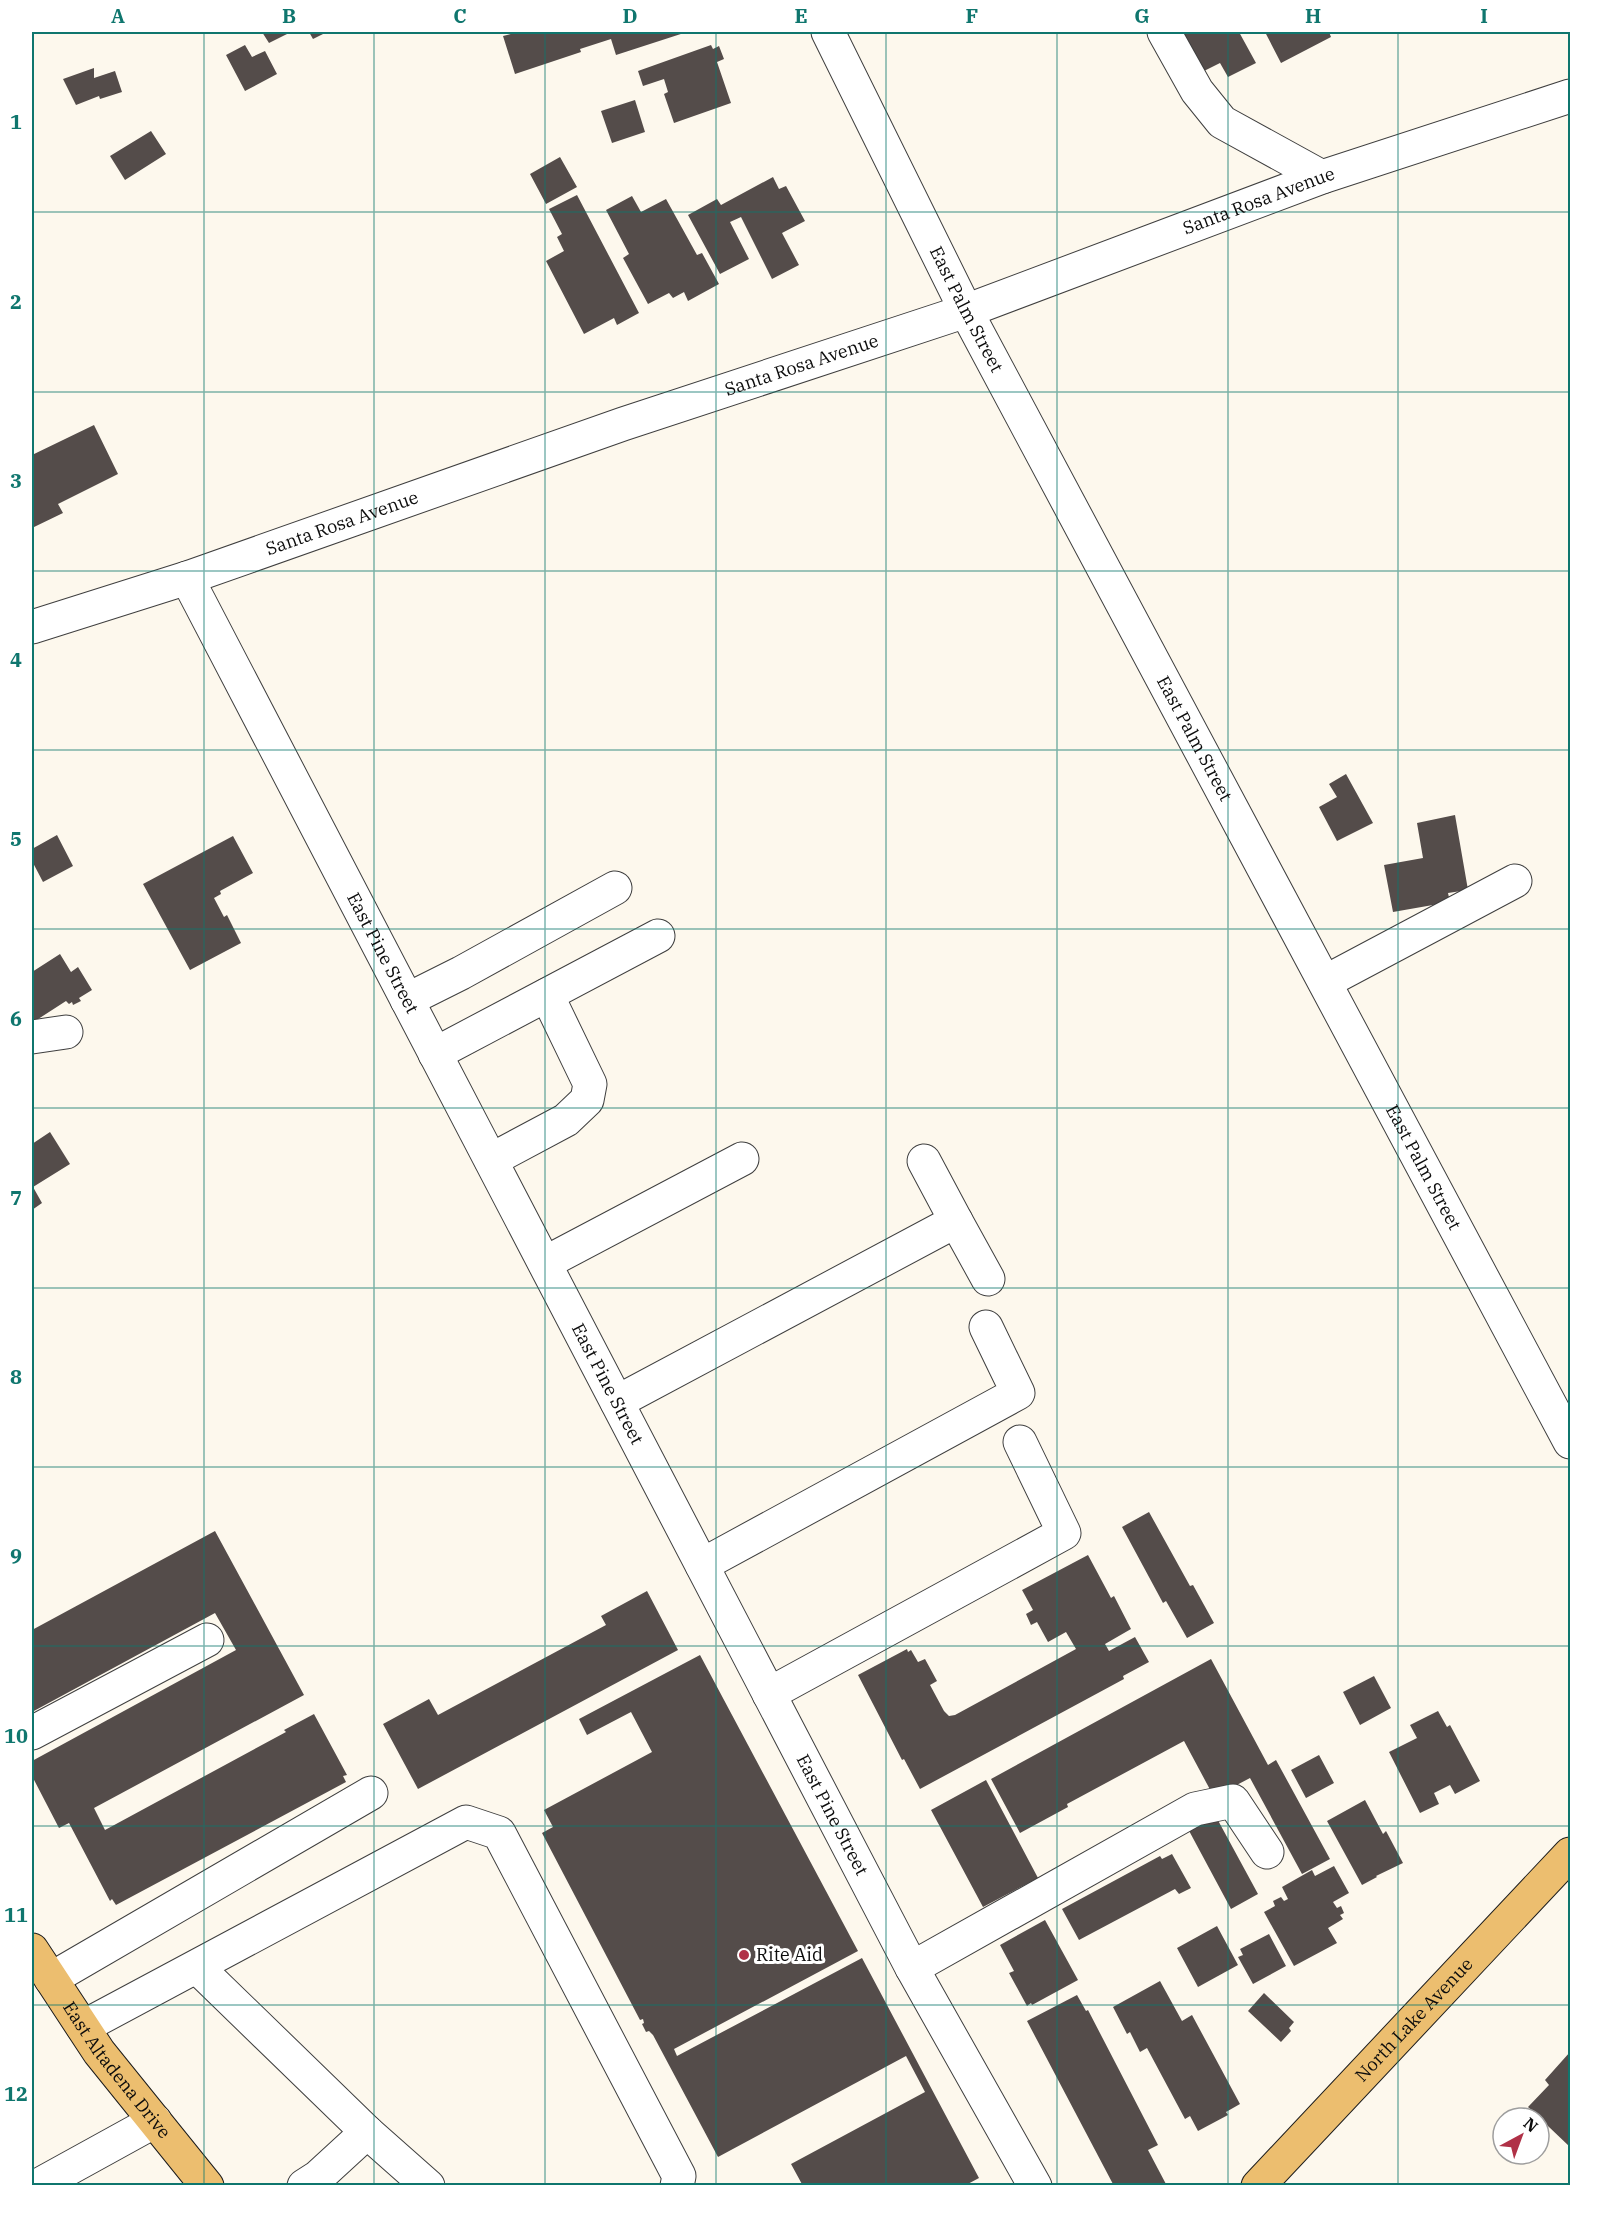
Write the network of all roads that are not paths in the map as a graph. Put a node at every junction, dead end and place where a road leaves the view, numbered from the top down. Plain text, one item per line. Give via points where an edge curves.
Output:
1 (828, 32) edge
2 (1164, 32) edge
3 (1570, 96) edge
4 (1322, 177) junction
5 (966, 311) junction
6 (187, 578) junction
7 (32, 627) edge
8 (1515, 881) dead end
9 (615, 888) dead end
10 (658, 936) dead end
11 (1325, 982) junction
12 (547, 995) junction
13 (407, 1000) junction
14 (66, 1032) dead end
15 (32, 1037) edge
16 (435, 1054) junction
17 (742, 1159) dead end
18 (491, 1160) junction
19 (924, 1161) dead end
20 (956, 1221) junction
21 (545, 1263) junction
22 (988, 1279) dead end
23 (986, 1327) dead end
24 (617, 1402) junction
25 (1020, 1442) dead end
26 (1570, 1442) edge
27 (702, 1565) junction
28 (207, 1640) dead end
29 (769, 1694) junction
30 (32, 1733) edge
31 (371, 1793) dead end
32 (1267, 1852) dead end
33 (1570, 1854) edge
34 (32, 1950) edge
35 (197, 1967) junction
36 (912, 1968) junction
37 (51, 1979) junction
38 (83, 2027) junction
39 (155, 2121) junction
40 (367, 2132) junction
41 (37, 2186) edge
42 (207, 2186) edge
43 (304, 2186) edge
44 (428, 2186) edge
45 (677, 2186) edge
46 (1035, 2186) edge
47 (1258, 2186) edge

1 - 5 street, East Palm Street
2 - 4 street via 1197,91 1222,122
3 - 4 street, Santa Rosa Avenue
4 - 5 street, Santa Rosa Avenue
5 - 6 street, Santa Rosa Avenue via 623,424
5 - 11 street, East Palm Street
6 - 7 street, Santa Rosa Avenue
6 - 13 street, East Pine Street
8 - 11 street
9 - 13 street
10 - 12 street
11 - 26 street, East Palm Street
12 - 16 street
12 - 18 street via 590,1084 587,1100 566,1120
13 - 16 street, East Pine Street
14 - 15 street
16 - 18 street, East Pine Street
17 - 21 street
18 - 21 street, East Pine Street
19 - 20 street
20 - 22 street
20 - 24 street
21 - 24 street, East Pine Street
23 - 27 street via 1018,1394
24 - 27 street, East Pine Street
25 - 29 street via 1064,1533
27 - 29 street, East Pine Street
28 - 30 street
29 - 36 street, East Pine Street
31 - 37 street
32 - 36 street via 1233,1801 1195,1809
33 - 47 main road, North Lake Avenue
34 - 37 main road, East Altadena Drive
35 - 38 street
35 - 40 street
35 - 45 street via 466,1822 499,1833 679,2176
36 - 46 street, East Pine Street
37 - 38 main road, East Altadena Drive
38 - 39 main road, East Altadena Drive
39 - 41 street
39 - 42 main road, East Altadena Drive
40 - 43 street
40 - 44 street

